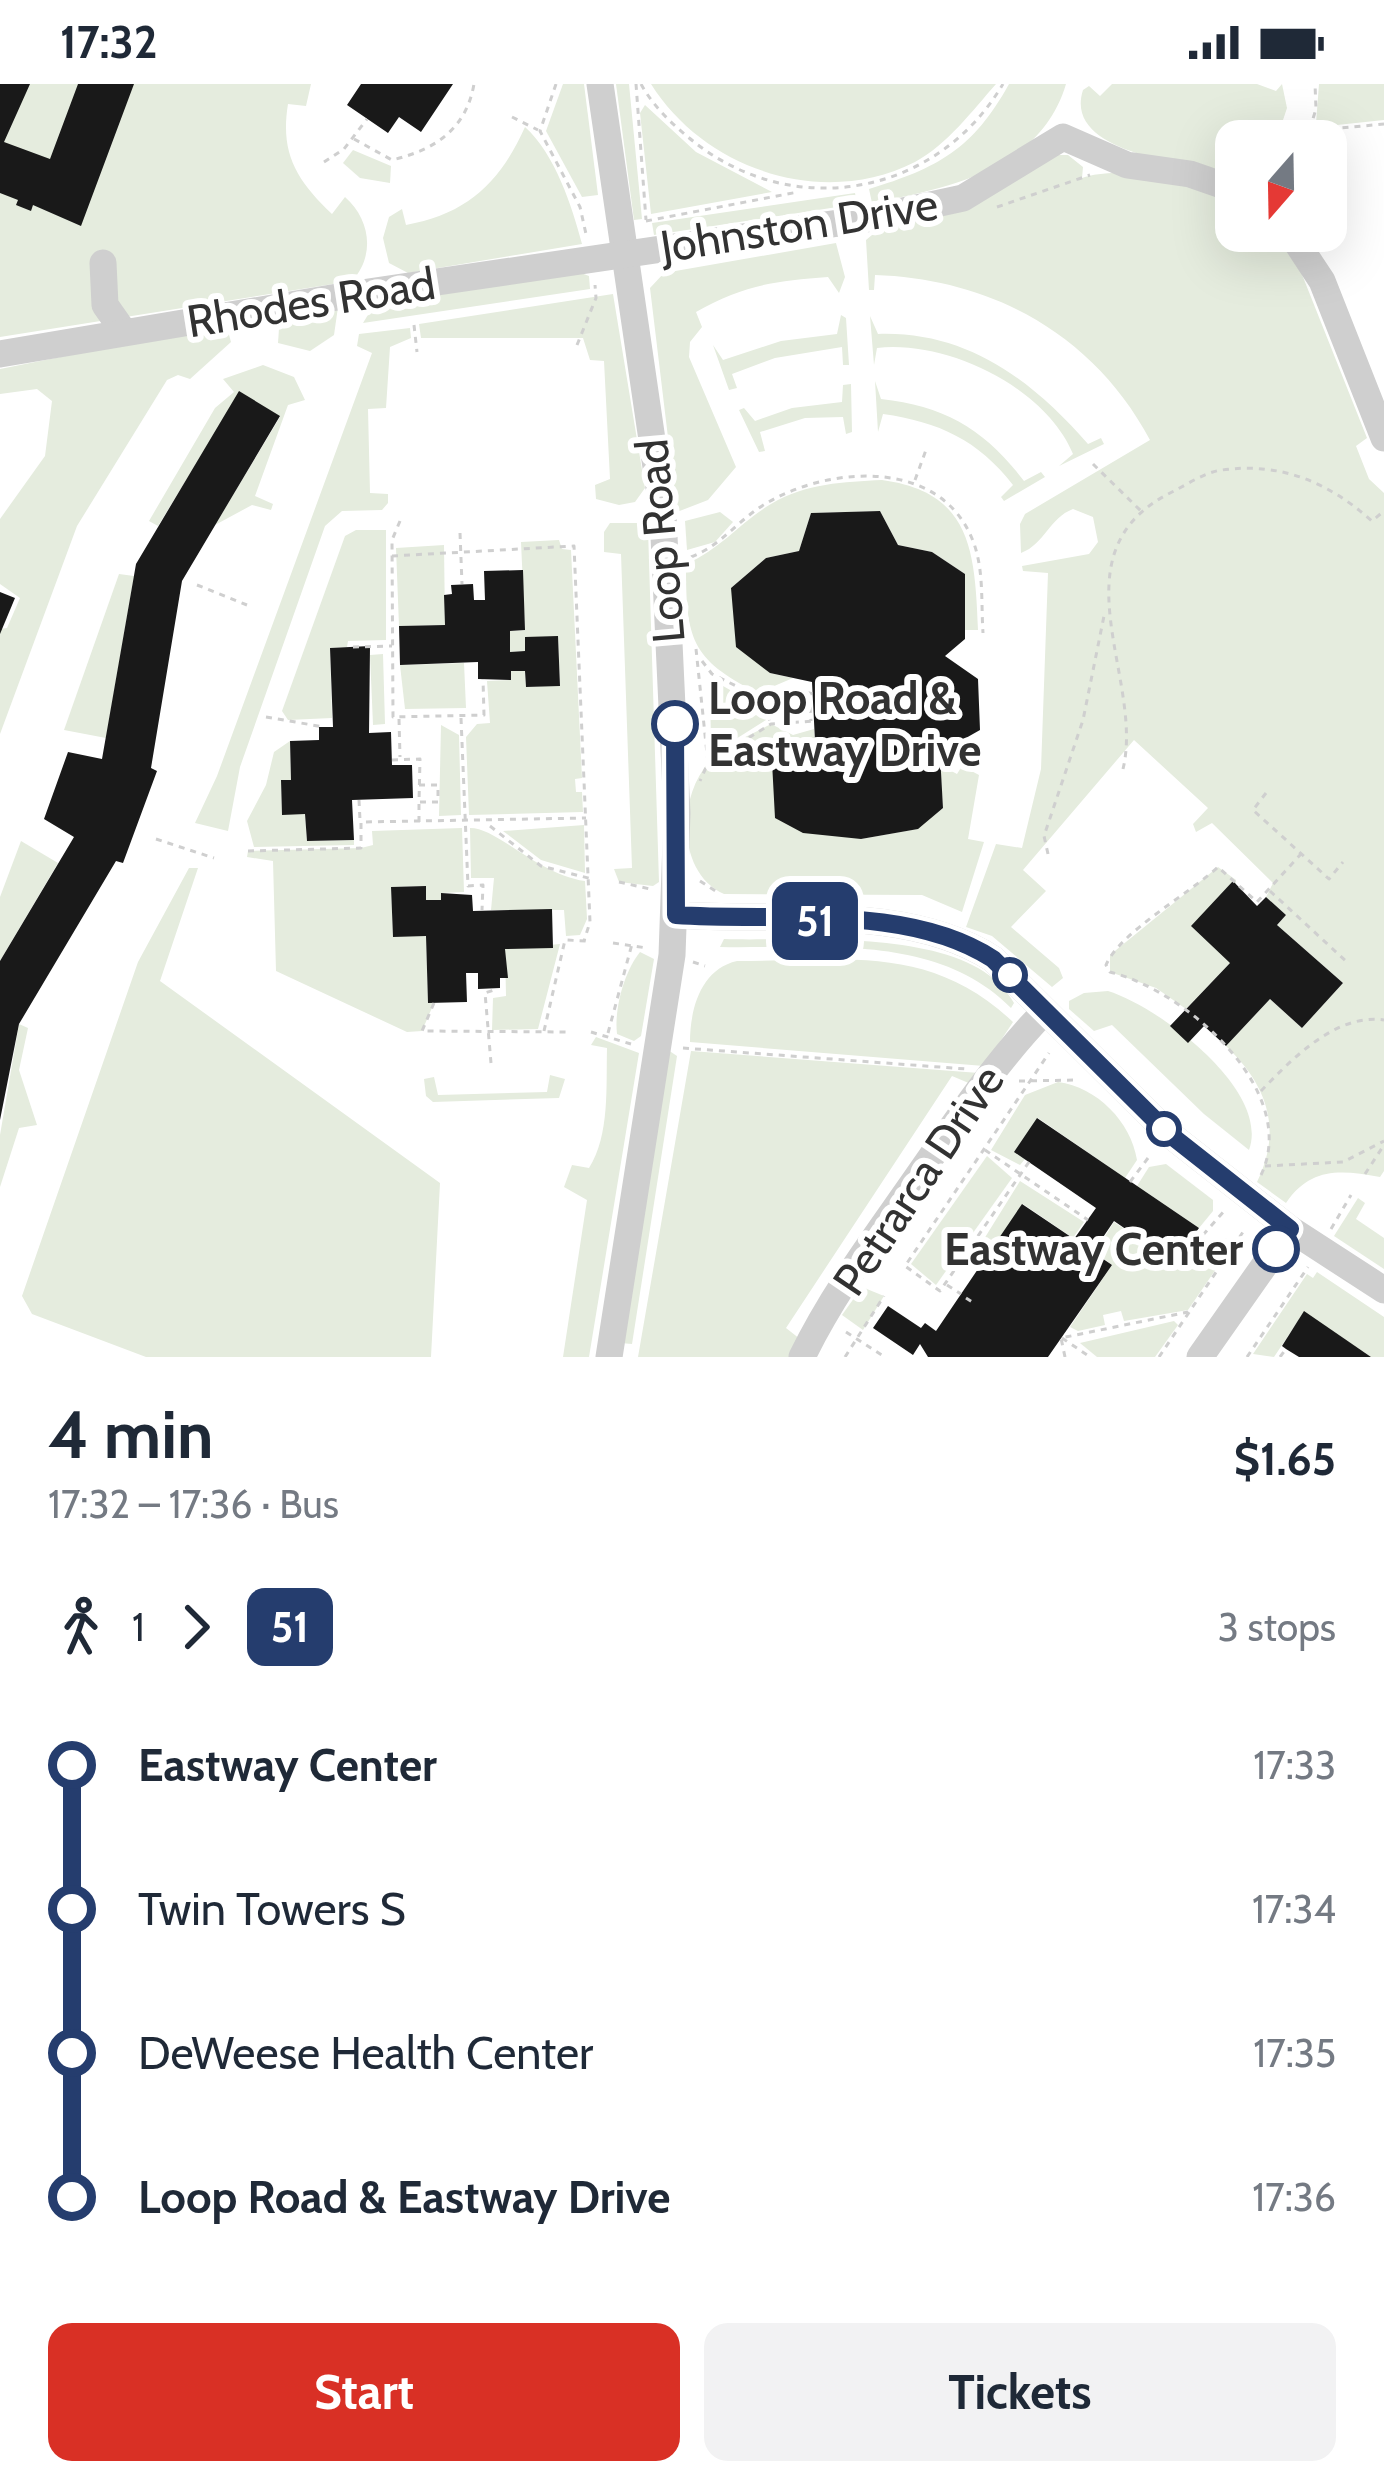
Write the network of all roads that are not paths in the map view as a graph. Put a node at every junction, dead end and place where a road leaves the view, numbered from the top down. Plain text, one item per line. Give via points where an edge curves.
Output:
1 (600, 84) edge
2 (1215, 183) edge
3 (1303, 252) edge
4 (623, 254) junction
5 (104, 263) dead end
6 (124, 332) junction
7 (0, 354) edge
8 (1384, 438) edge
9 (676, 915) junction
10 (1044, 1012) junction
11 (1290, 1229) junction
12 (1384, 1290) edge
13 (609, 1357) edge
14 (802, 1357) edge
15 (1200, 1357) edge

1 - 4 street, Loop Road
2 - 4 street, Johnston Drive via 1127,165 1064,137 950,202
3 - 8 street
4 - 6 street, Rhodes Road
4 - 9 street, Loop Road via 663,515
5 - 6 street via 105,305
6 - 7 street, Rhodes Road
9 - 10 street via 921,925 993,959
9 - 13 street, Loop Road
10 - 11 street via 1168,1133
10 - 14 street, Petrarca Drive via 990,1072
11 - 12 street
11 - 15 street

